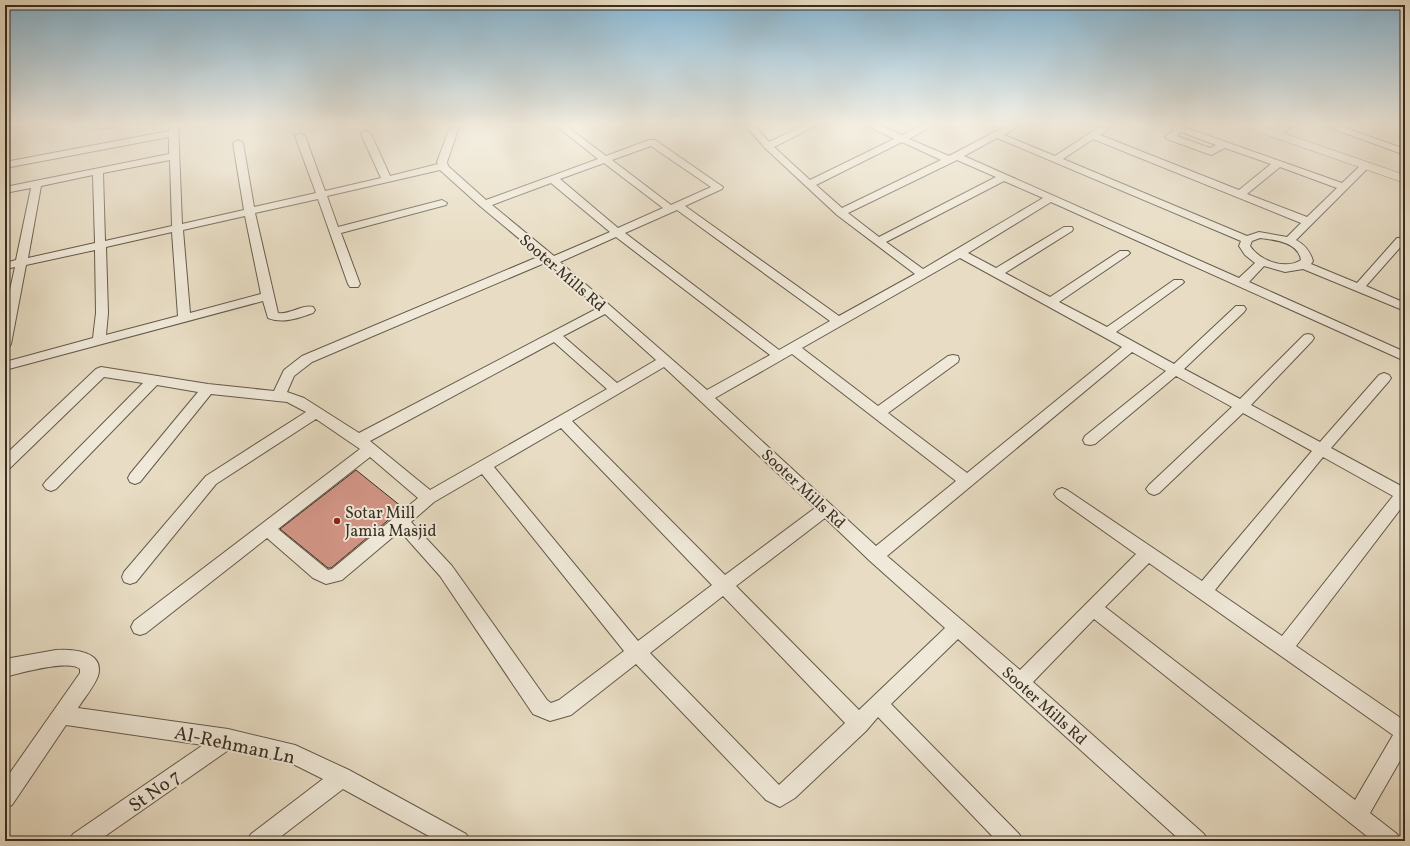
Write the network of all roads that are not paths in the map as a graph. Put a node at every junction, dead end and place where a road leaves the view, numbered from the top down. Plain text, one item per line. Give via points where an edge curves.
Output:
1 (136, 163) edge
2 (174, 163) edge
3 (241, 163) edge
4 (310, 163) edge
5 (379, 163) edge
6 (595, 163) edge
7 (609, 163) edge
8 (684, 163) edge
9 (787, 163) edge
10 (852, 163) edge
11 (942, 163) edge
12 (968, 163) edge
13 (1063, 163) edge
14 (1161, 163) edge
15 (1279, 163) edge
16 (1280, 163) edge
17 (1361, 163) edge
18 (1366, 165) junction
19 (443, 166) joint
20 (98, 171) junction
21 (1004, 177) junction
22 (553, 179) junction
23 (1405, 179) edge
24 (387, 180) junction
25 (37, 183) junction
26 (809, 184) junction
27 (1345, 187) junction
28 (5, 190) edge
29 (322, 194) junction
30 (1239, 195) junction
31 (1050, 198) junction
32 (442, 203) dead end
33 (484, 204) junction
34 (673, 207) junction
35 (249, 211) junction
36 (841, 213) junction
37 (1309, 222) junction
38 (178, 228) junction
39 (1068, 229) dead end
40 (335, 231) junction
41 (617, 232) junction
42 (1245, 239) junction
43 (1401, 240) dead end
44 (880, 241) junction
45 (1289, 241) junction
46 (100, 245) junction
47 (1124, 252) dead end
48 (960, 253) junction
49 (550, 259) junction
50 (22, 262) junction
51 (1262, 262) junction
52 (1304, 265) junction
53 (5, 266) edge
54 (996, 273) junction
55 (922, 274) junction
56 (1178, 282) dead end
57 (1241, 283) junction
58 (354, 284) dead end
59 (1359, 287) junction
60 (268, 296) junction
61 (1050, 302) junction
62 (1405, 307) edge
63 (605, 309) junction
64 (1240, 309) dead end
65 (309, 310) dead end
66 (184, 319) junction
67 (839, 322) junction
68 (1107, 333) junction
69 (554, 335) junction
70 (1308, 338) dead end
71 (99, 341) junction
72 (5, 344) edge
73 (1131, 346) junction
74 (793, 348) junction
75 (780, 356) junction
76 (1405, 357) edge
77 (953, 359) dead end
78 (665, 361) junction
79 (5, 366) edge
80 (1175, 370) junction
81 (1384, 378) dead end
82 (154, 380) junction
83 (208, 389) junction
84 (617, 390) junction
85 (279, 395) junction
86 (706, 398) junction
87 (1242, 406) junction
88 (316, 412) junction
89 (878, 412) junction
90 (563, 421) junction
91 (1090, 440) dead end
92 (364, 445) junction
93 (1321, 450) junction
94 (5, 464) edge
95 (484, 466) junction
96 (135, 478) dead end
97 (967, 481) junction
98 (51, 485) dead end
99 (1154, 489) dead end
100 (1405, 493) edge
101 (1062, 494) dead end
102 (429, 498) junction
103 (826, 508) junction
104 (400, 521) junction
105 (267, 529) junction
106 (1147, 554) junction
107 (876, 556) junction
108 (130, 577) dead end
109 (723, 586) junction
110 (1202, 592) junction
111 (1093, 608) junction
112 (140, 627) dead end
113 (957, 628) junction
114 (1283, 648) junction
115 (636, 652) junction
116 (5, 668) edge
117 (1020, 682) junction
118 (878, 705) junction
119 (62, 715) junction
120 (859, 724) junction
121 (1405, 733) edge
122 (228, 739) junction
123 (342, 777) junction
124 (5, 798) edge
125 (1358, 816) junction
126 (80, 841) edge
127 (258, 841) edge
128 (459, 841) edge
129 (1012, 841) edge
130 (1197, 841) edge
131 (1390, 841) edge

1 - 20 street
2 - 38 street
3 - 35 street
4 - 29 street
5 - 24 street
6 - 22 street
7 - 34 street
8 - 34 street via 718,187
9 - 26 street
10 - 26 street
11 - 36 street
12 - 21 street
13 - 42 street
14 - 30 street
15 - 30 street
16 - 27 street
17 - 18 street
18 - 23 street
18 - 27 street
19 - 24 street
19 - 33 street, Sooter Mills Rd
20 - 25 street
20 - 46 street
21 - 31 street
21 - 44 street
22 - 33 street
22 - 41 street
24 - 29 street
25 - 28 street
25 - 50 street
26 - 36 street
27 - 37 street
29 - 35 street
29 - 40 street
30 - 37 street
31 - 48 street
31 - 57 street
32 - 40 street
33 - 49 street, Sooter Mills Rd
34 - 41 street
34 - 67 street
35 - 38 street
35 - 60 street
36 - 44 street
37 - 45 street
38 - 46 street
38 - 66 street
39 - 54 street
40 - 58 street
41 - 49 street
41 - 75 street
42 - 45 street via 1268,235
42 - 51 street via 1243,243 1248,253
43 - 59 street
44 - 55 street
45 - 52 street via 1307,256
46 - 50 street
46 - 71 street via 102,313
47 - 61 street
48 - 54 street
48 - 55 street
49 - 63 street, Sooter Mills Rd
49 - 85 street via 307,359 289,373
50 - 53 street
50 - 72 street
51 - 52 street via 1282,268
51 - 57 street
52 - 59 street
54 - 61 street
55 - 67 street
56 - 68 street
57 - 76 street
59 - 62 street
60 - 65 street via 272,315 277,317
60 - 66 street
61 - 68 street
63 - 69 street
63 - 78 street, Sooter Mills Rd
64 - 80 street
66 - 71 street
67 - 74 street
68 - 73 street
69 - 84 street
69 - 92 street
70 - 87 street
71 - 79 street
73 - 80 street
73 - 97 street
74 - 75 street
74 - 89 street
75 - 86 street
77 - 89 street
78 - 84 street
78 - 86 street, Sooter Mills Rd
80 - 87 street
80 - 91 street
81 - 93 street
82 - 83 street
82 - 94 street via 101,372
82 - 98 street
83 - 85 street
83 - 96 street
84 - 90 street
85 - 88 street via 299,400
86 - 103 street, Sooter Mills Rd
87 - 93 street
87 - 99 street
88 - 92 street
88 - 108 street via 211,480
89 - 97 street
90 - 95 street
90 - 109 street
92 - 102 street
92 - 105 street
93 - 100 street
93 - 110 street
95 - 102 street
95 - 115 street
97 - 107 street
100 - 114 street
101 - 106 street
102 - 104 street
103 - 107 street, Sooter Mills Rd
103 - 109 street
104 - 105 street via 336,575 326,577
104 - 115 street via 446,570 540,707 550,712 564,708
105 - 112 street
106 - 110 street
106 - 111 street
107 - 113 street, Sooter Mills Rd
109 - 115 street
109 - 120 street
110 - 114 street
111 - 117 street
111 - 125 street
113 - 117 street, Sooter Mills Rd
113 - 118 street
114 - 121 street
115 - 120 street via 773,793 780,797
116 - 119 street via 56,658 81,659 89,666 89,675
117 - 130 street, Sooter Mills Rd
118 - 120 street
118 - 129 street
119 - 122 street, Al-Rehman Ln
119 - 124 street
121 - 125 street
122 - 123 street, Al-Rehman Ln via 295,755
122 - 126 street, St No 7
123 - 127 street
123 - 128 street, Al-Rehman Ln
125 - 131 street

